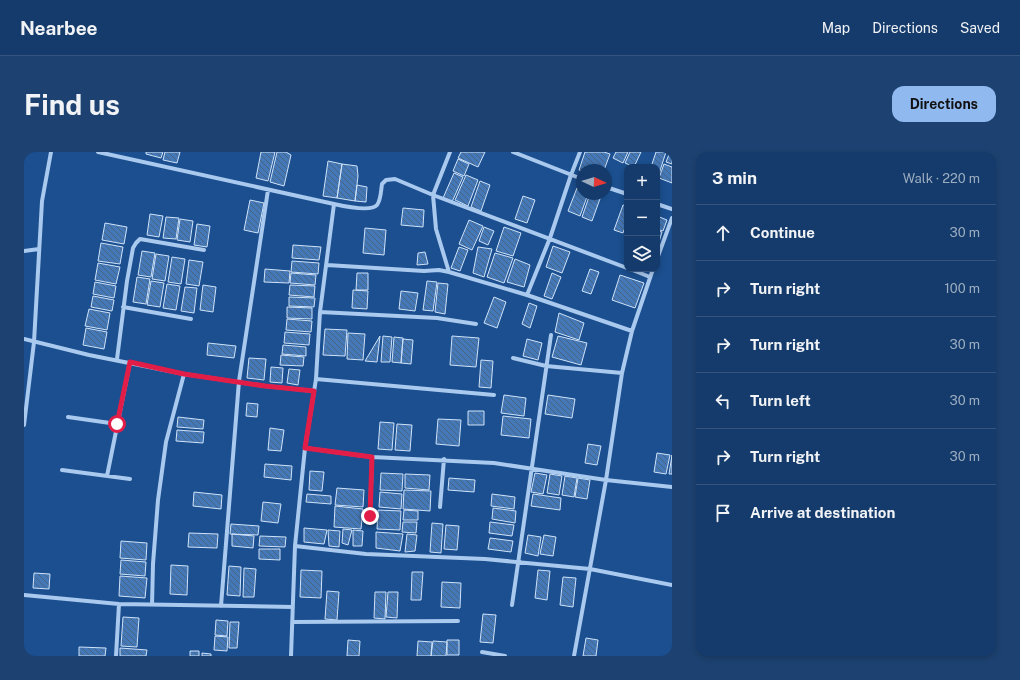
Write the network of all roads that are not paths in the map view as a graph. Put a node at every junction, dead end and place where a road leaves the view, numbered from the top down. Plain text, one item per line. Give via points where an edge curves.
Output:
1 (51, 152) edge
2 (98, 152) edge
3 (450, 152) edge
4 (513, 152) edge
5 (580, 152) edge
6 (571, 175) junction
7 (576, 177) edge
8 (612, 189) edge
9 (268, 190) junction
10 (624, 193) edge
11 (433, 195) junction
12 (334, 204) junction
13 (660, 205) edge
14 (672, 209) edge
15 (672, 218) edge
16 (550, 238) junction
17 (39, 249) junction
18 (204, 250) dead end
19 (24, 251) edge
20 (660, 251) edge
21 (327, 265) junction
22 (624, 267) edge
23 (449, 272) junction
24 (638, 272) edge
25 (652, 272) edge
26 (650, 277) junction
27 (527, 296) junction
28 (123, 307) junction
29 (320, 312) junction
30 (191, 319) dead end
31 (476, 324) dead end
32 (632, 331) junction
33 (551, 335) dead end
34 (24, 339) edge
35 (34, 342) junction
36 (513, 358) dead end
37 (117, 360) junction
38 (130, 362) junction
39 (546, 366) junction
40 (622, 373) junction
41 (184, 374) junction
42 (316, 379) junction
43 (238, 381) junction
44 (314, 391) junction
45 (494, 395) dead end
46 (68, 417) dead end
47 (24, 424) edge
48 (117, 424) junction
49 (305, 448) junction
50 (372, 457) junction
51 (444, 460) junction
52 (531, 468) junction
53 (62, 470) dead end
54 (107, 476) junction
55 (130, 479) dead end
56 (606, 480) junction
57 (672, 487) edge
58 (440, 507) dead end
59 (370, 516) dead end
60 (295, 546) junction
61 (518, 562) junction
62 (590, 569) junction
63 (672, 584) edge
64 (24, 595) edge
65 (119, 604) junction
66 (152, 605) junction
67 (512, 605) dead end
68 (221, 606) junction
69 (293, 607) junction
70 (292, 622) junction
71 (458, 622) dead end
72 (482, 652) dead end
73 (116, 656) edge
74 (292, 656) edge
75 (505, 656) edge
76 (574, 656) edge

1 - 17 street via 42,201
2 - 9 street
3 - 11 street
4 - 6 street
5 - 6 street
6 - 7 street
6 - 16 street
8 - 10 street
9 - 12 street
9 - 43 street
11 - 12 street via 395,179 386,180 382,184 377,205 373,208 363,209
11 - 16 street
11 - 23 street via 438,235
12 - 21 street
13 - 14 street
15 - 20 street
16 - 22 street
16 - 27 street
17 - 19 street
17 - 35 street
18 - 28 street via 140,239 134,248
21 - 23 street
21 - 29 street
23 - 27 street
24 - 26 street
25 - 26 street
26 - 32 street
27 - 32 street
28 - 30 street
28 - 37 street
29 - 31 street via 437,318
29 - 42 street
32 - 40 street
33 - 39 street
34 - 35 street
35 - 37 street
35 - 47 street
36 - 39 street
37 - 38 street
38 - 41 street
38 - 48 street
39 - 40 street
39 - 52 street
40 - 56 street
41 - 43 street
41 - 66 street via 166,442 158,500
42 - 44 street
42 - 45 street
43 - 44 street
43 - 68 street
44 - 49 street
46 - 48 street
48 - 54 street
49 - 50 street
49 - 60 street
50 - 51 street
50 - 59 street
51 - 52 street
51 - 58 street
52 - 56 street
52 - 61 street
53 - 54 street
54 - 55 street
56 - 57 street
56 - 62 street
60 - 61 street via 366,554
60 - 69 street
61 - 62 street
61 - 67 street
62 - 63 street
62 - 76 street
64 - 65 street
65 - 66 street
65 - 73 street
66 - 68 street
68 - 69 street
69 - 70 street
70 - 71 street
70 - 74 street
72 - 75 street

